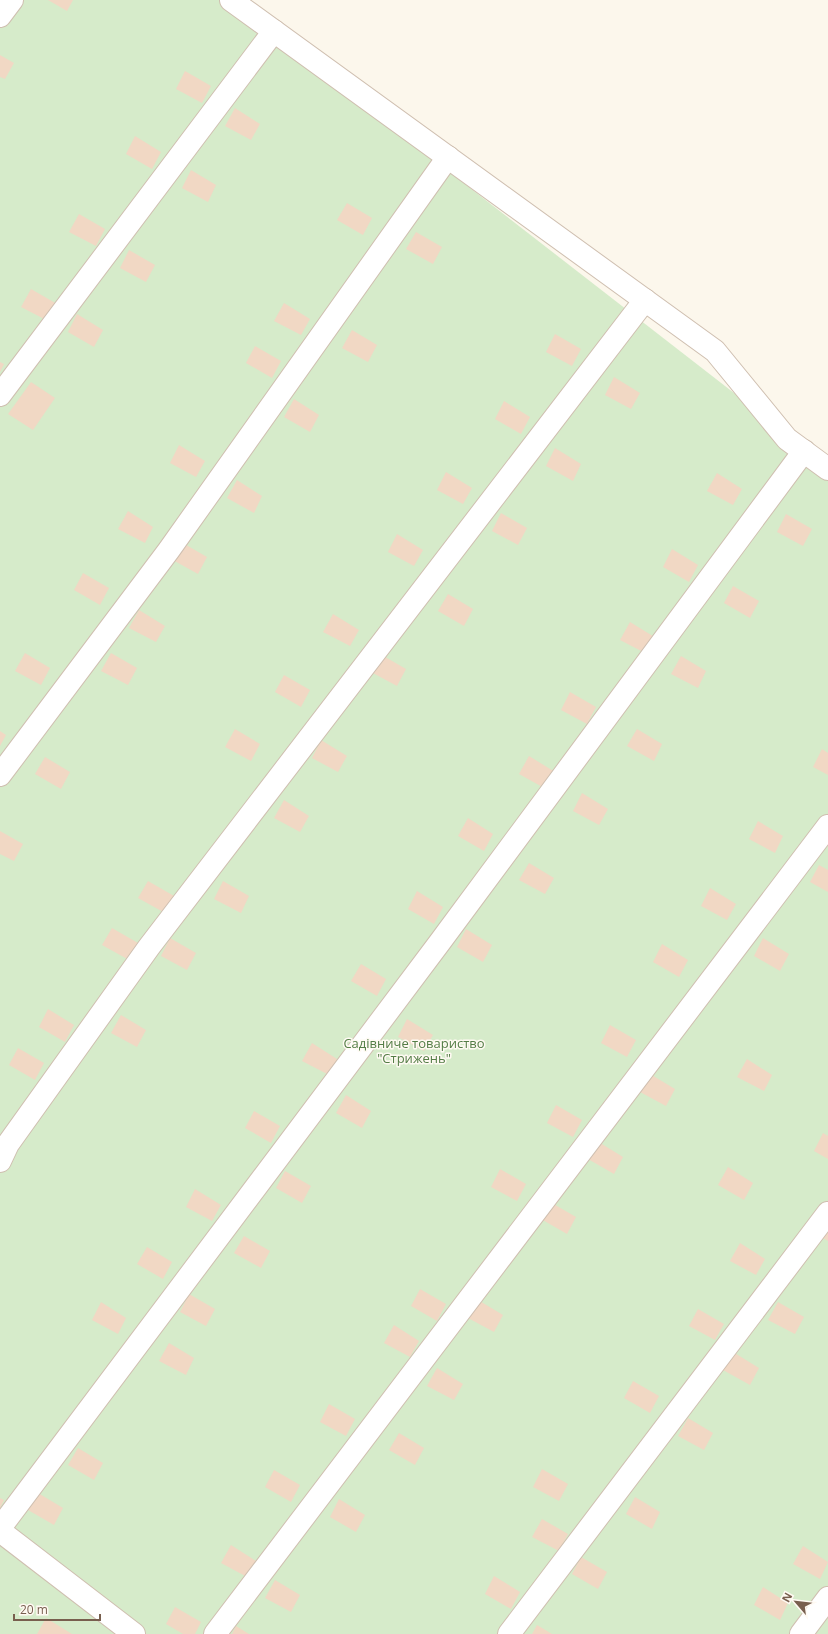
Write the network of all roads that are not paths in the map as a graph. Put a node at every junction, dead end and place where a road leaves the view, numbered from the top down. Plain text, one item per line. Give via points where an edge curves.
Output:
1 (12, 0) edge
2 (231, 0) edge
3 (0, 16) edge
4 (274, 31) junction
5 (448, 157) junction
6 (645, 300) junction
7 (0, 395) edge
8 (804, 452) junction
9 (828, 469) edge
10 (0, 775) edge
11 (828, 826) edge
12 (0, 1161) edge
13 (828, 1213) edge
14 (0, 1528) edge
15 (0, 1531) edge
16 (828, 1598) edge
17 (134, 1634) edge
18 (215, 1634) edge
19 (509, 1634) edge
20 (801, 1634) edge

1 - 3 street
2 - 4 street
4 - 5 street
4 - 7 street
5 - 6 street
5 - 10 street via 169,550
6 - 8 street via 715,351 787,439
6 - 12 street via 149,947 8,1144
8 - 9 street
8 - 14 street
11 - 18 street
13 - 19 street
15 - 17 street
16 - 20 street

